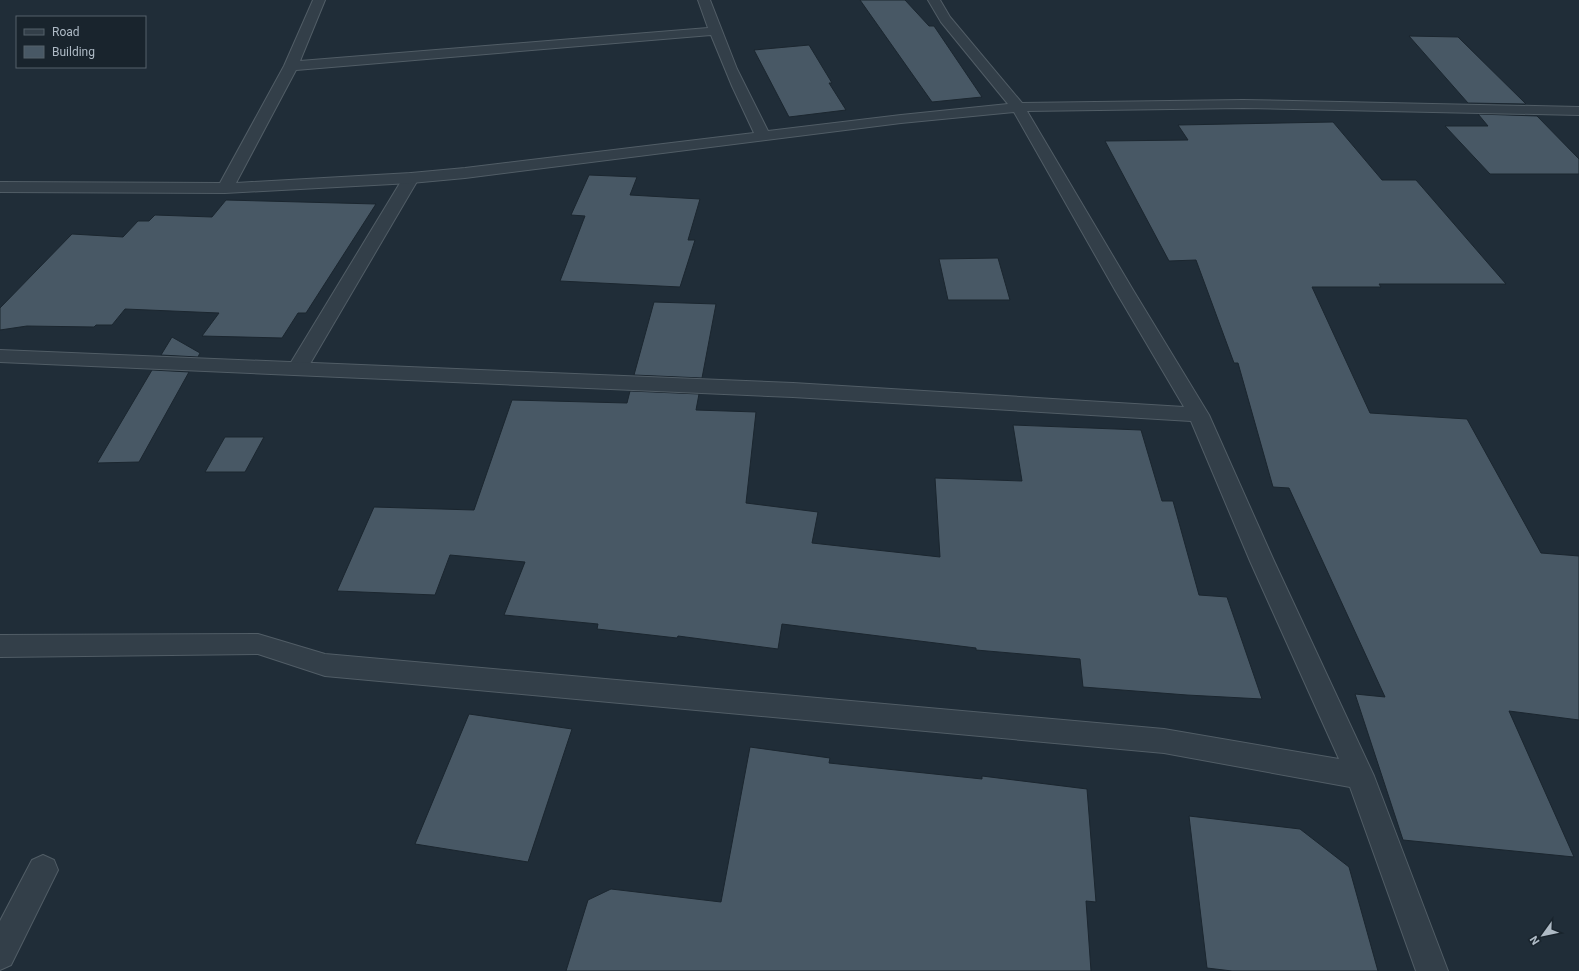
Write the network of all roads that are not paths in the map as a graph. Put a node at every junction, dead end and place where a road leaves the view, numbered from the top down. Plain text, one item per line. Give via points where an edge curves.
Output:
1 (319, 0) edge
2 (704, 0) edge
3 (934, 0) edge
4 (715, 31) junction
5 (291, 66) junction
6 (1018, 107) junction
7 (1579, 111) edge
8 (763, 136) junction
9 (411, 178) junction
10 (0, 187) edge
11 (225, 188) junction
12 (0, 356) edge
13 (297, 369) junction
14 (1199, 415) junction
15 (0, 646) edge
16 (1360, 776) junction
17 (44, 870) dead end
18 (0, 954) edge
19 (1432, 971) edge

1 - 5 street
2 - 4 street
3 - 6 street via 945,19
4 - 5 street
4 - 8 street via 739,89
5 - 11 street
6 - 7 street via 1243,104
6 - 8 street
6 - 14 street
8 - 9 street
9 - 11 street
9 - 13 street
10 - 11 street
12 - 13 street
13 - 14 street via 793,390
14 - 16 street
15 - 16 street via 258,644 325,665 1164,741
16 - 19 street
17 - 18 street

